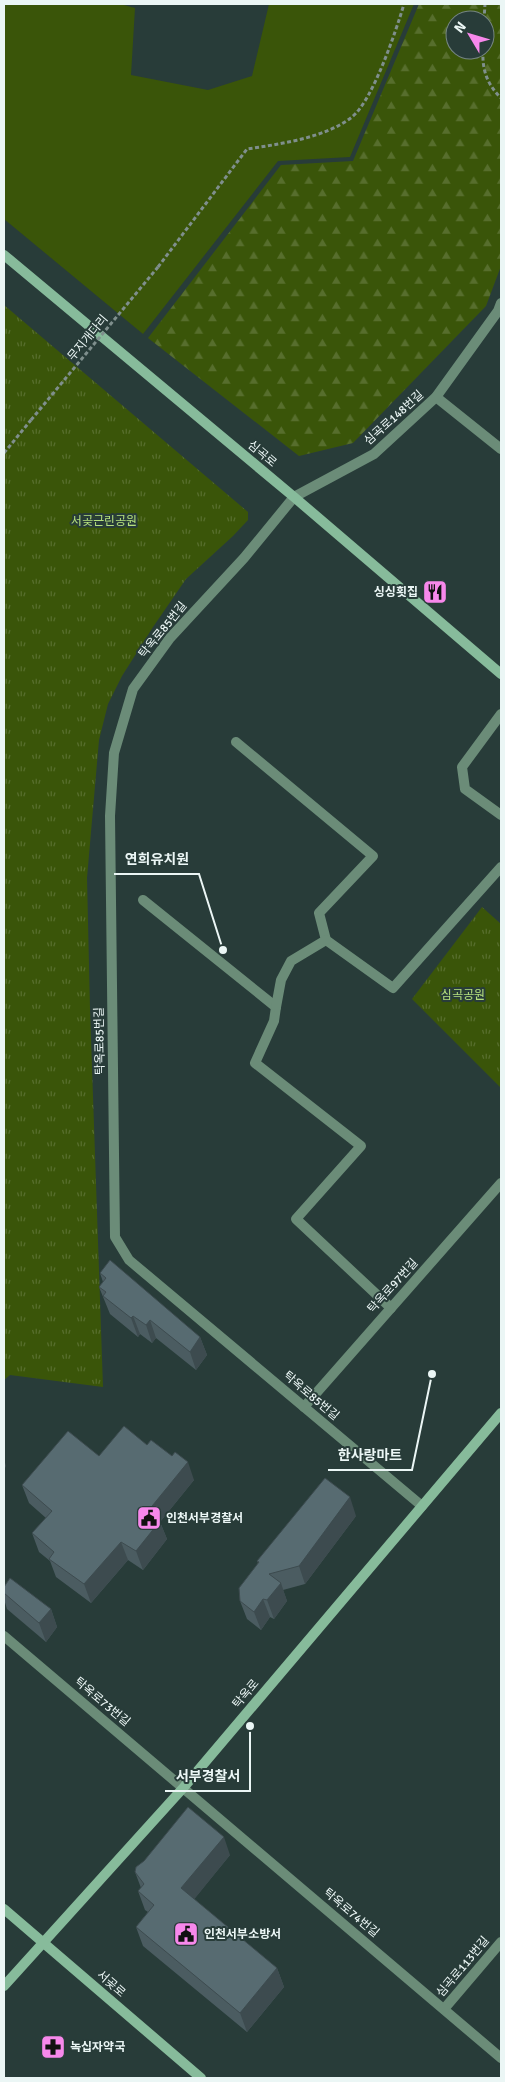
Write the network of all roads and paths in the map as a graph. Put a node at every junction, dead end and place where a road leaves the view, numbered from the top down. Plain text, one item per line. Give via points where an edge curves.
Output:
1 (404, 4) edge
2 (483, 60) edge
3 (501, 98) edge
4 (4, 256) edge
5 (501, 302) edge
6 (436, 397) junction
7 (501, 449) edge
8 (4, 453) edge
9 (294, 497) junction
10 (501, 674) edge
11 (501, 714) edge
12 (236, 742) dead end
13 (501, 815) edge
14 (501, 867) edge
15 (142, 900) dead end
16 (326, 940) junction
17 (276, 1006) junction
18 (501, 1183) edge
19 (391, 1308) junction
20 (304, 1407) junction
21 (501, 1413) edge
22 (422, 1506) junction
23 (4, 1636) edge
24 (184, 1787) junction
25 (4, 1909) edge
26 (44, 1942) junction
27 (501, 1942) edge
28 (4, 1986) edge
29 (444, 2009) junction
30 (501, 2058) edge
31 (201, 2078) edge

1 - 8 path, 무지개다리, bridge via 392,42 370,91 353,116 332,128 288,142 247,149 158,267
2 - 3 path via 490,87
4 - 9 street, 심곡로
5 - 6 street via 498,311
6 - 7 street, 심곡로148번길
6 - 9 street, 심곡로148번길 via 374,454
9 - 10 street, 심곡로
9 - 20 street, 탁옥로85번길 via 244,558 170,638 133,689 114,753 110,874 115,1237 129,1260
11 - 13 street via 462,767 465,789
12 - 16 street via 373,856 319,913
14 - 16 street via 393,988
15 - 17 street
16 - 17 street via 291,961 281,980
17 - 19 street via 274,1021 255,1063 361,1146 296,1218
18 - 19 street, 탁옥로97번길
19 - 20 street, 탁옥로97번길
20 - 22 street, 탁옥로85번길
21 - 22 street, 탁옥로
22 - 24 street, 탁옥로
23 - 24 street, 탁옥로73번길
24 - 26 street, 탁옥로
24 - 29 street, 탁옥로74번길
25 - 26 street, 서곶로
26 - 28 street, 탁옥로
26 - 31 street, 서곶로
27 - 29 street, 심곡로113번길
29 - 30 street, 탁옥로74번길

